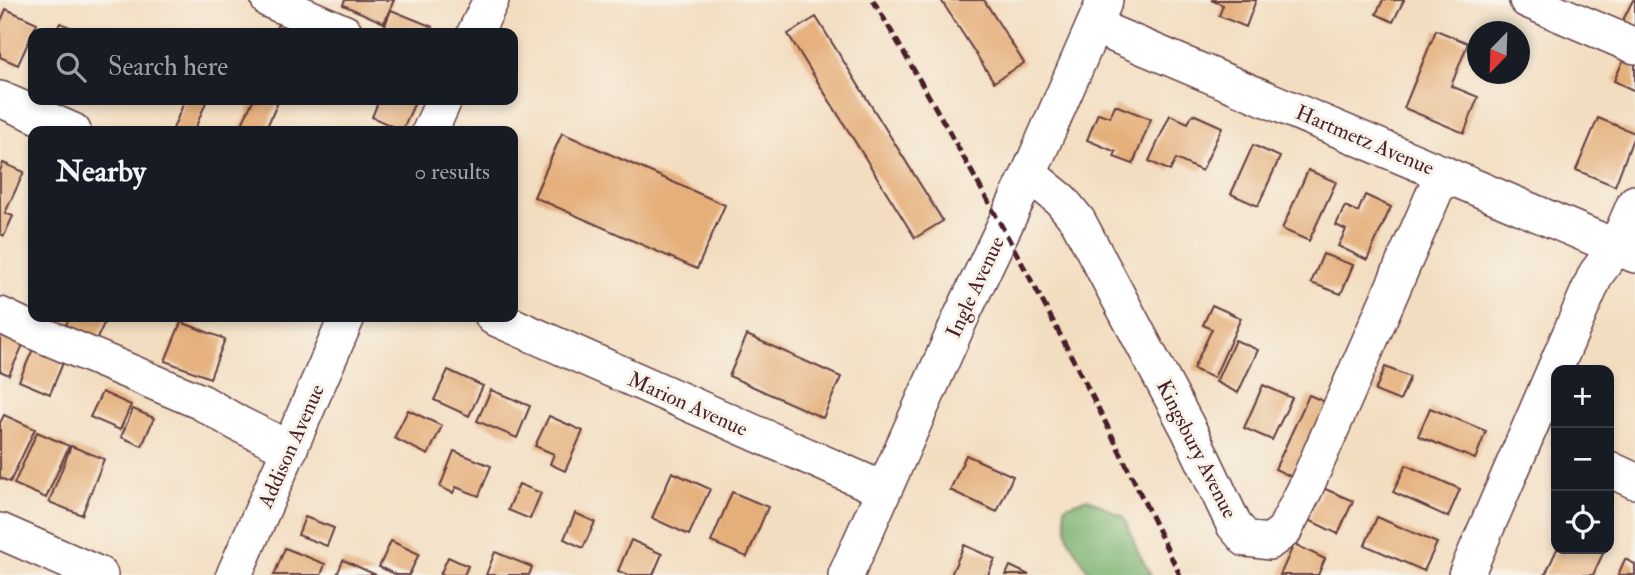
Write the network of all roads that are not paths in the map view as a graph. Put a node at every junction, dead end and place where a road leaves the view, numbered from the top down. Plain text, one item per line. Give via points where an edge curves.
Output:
1 (269, 0) edge
2 (491, 0) edge
3 (1527, 0) edge
4 (1100, 13) edge
5 (333, 28) edge
6 (477, 28) edge
7 (1635, 46) edge
8 (0, 99) edge
9 (442, 105) edge
10 (62, 126) edge
11 (432, 126) edge
12 (1443, 173) junction
13 (1029, 174) junction
14 (1635, 203) edge
15 (1625, 251) edge
16 (0, 315) edge
17 (345, 322) edge
18 (504, 322) edge
19 (1542, 440) edge
20 (290, 449) junction
21 (1614, 471) edge
22 (1635, 481) edge
23 (884, 490) junction
24 (0, 531) edge
25 (100, 575) edge
26 (234, 575) edge
27 (846, 575) edge
28 (1466, 575) edge

1 - 5 street
2 - 6 street
3 - 7 street
4 - 12 street, Hartmetz Avenue
4 - 13 street, Ingle Avenue
8 - 10 street
9 - 11 street
12 - 13 street, Kingsbury Avenue via 1305,489 1284,531 1269,542 1246,539 1234,525 1078,221
12 - 15 street, Hartmetz Avenue
13 - 23 street, Ingle Avenue
14 - 15 street
15 - 19 street via 1596,274
16 - 20 street via 201,402
17 - 20 street, Addison Avenue
18 - 23 street, Marion Avenue
19 - 28 street
20 - 26 street, Addison Avenue
21 - 22 street
23 - 27 street, Ingle Avenue
24 - 25 street

